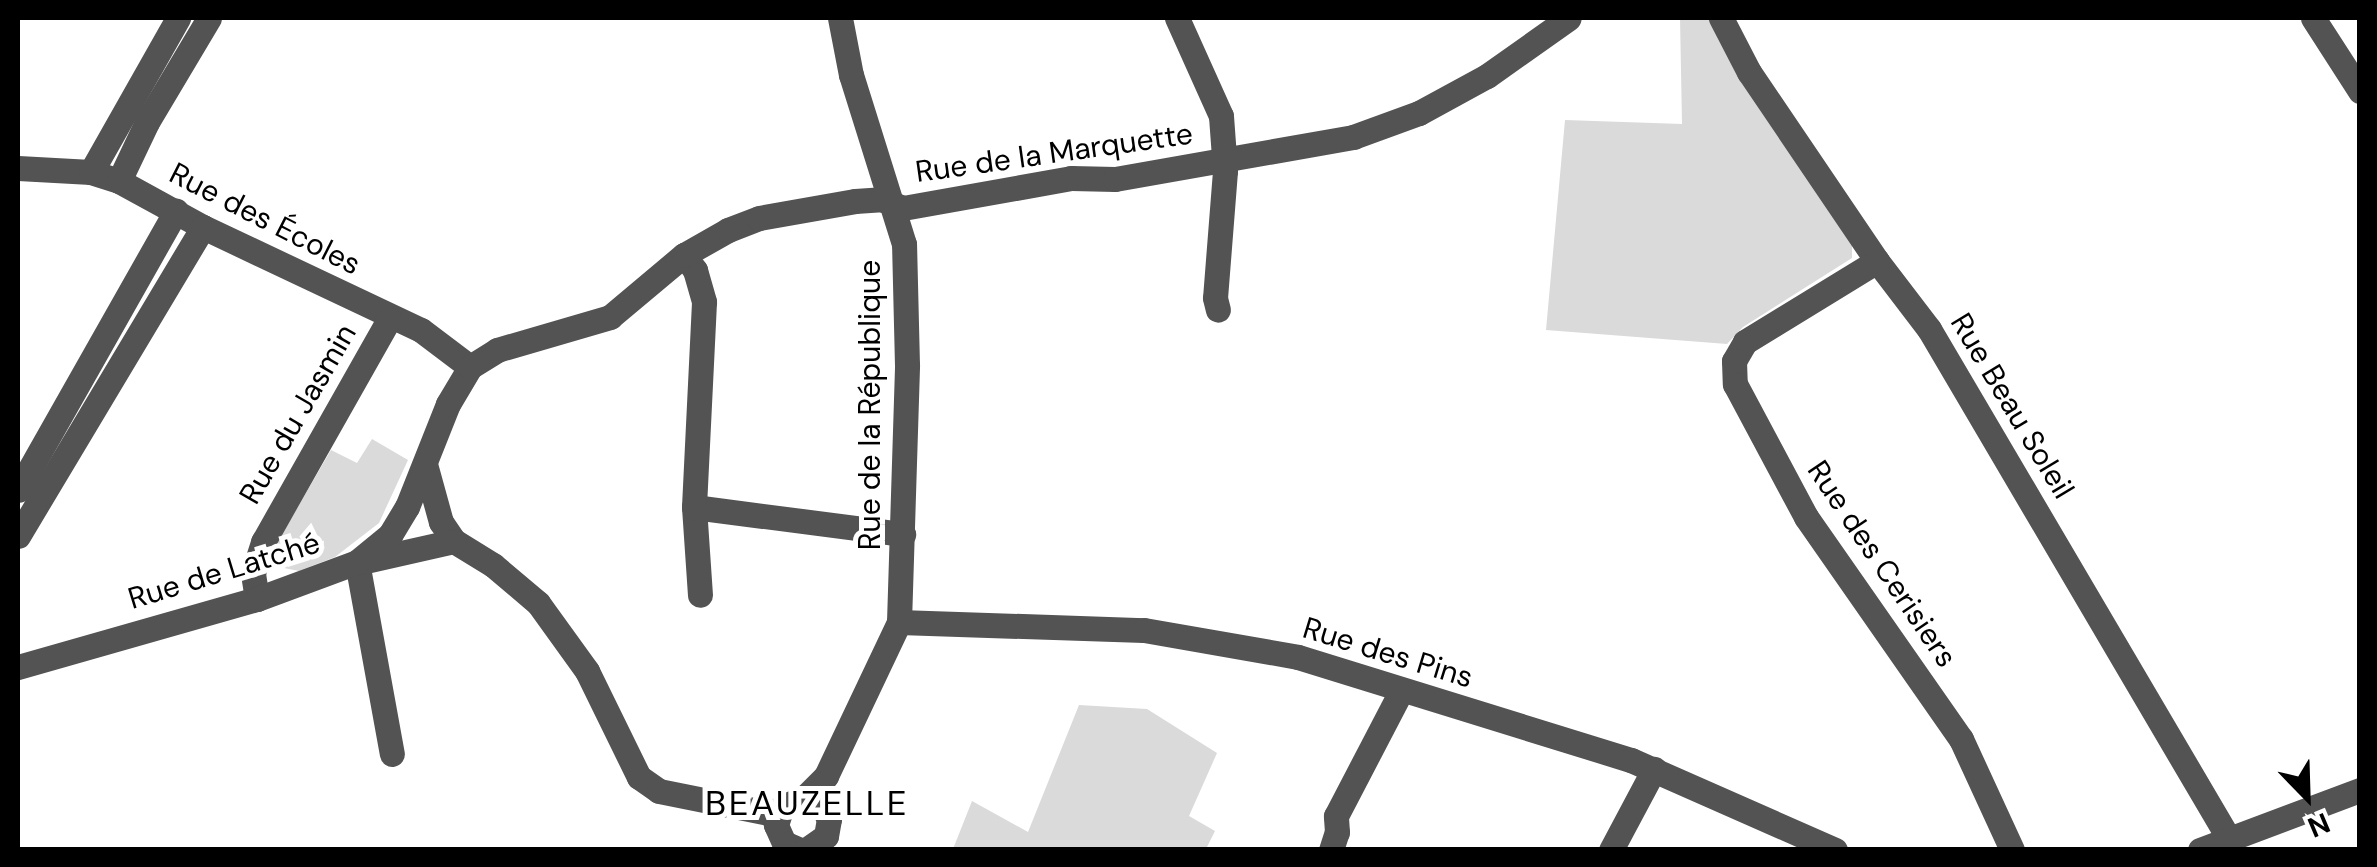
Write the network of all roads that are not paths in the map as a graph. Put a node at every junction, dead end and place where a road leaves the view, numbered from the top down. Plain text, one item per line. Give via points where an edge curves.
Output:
1 (178, 18) edge
2 (209, 18) edge
3 (840, 18) edge
4 (1177, 18) edge
5 (1569, 18) edge
6 (1721, 18) edge
7 (2314, 18) edge
8 (2360, 92) edge
9 (1224, 162) junction
10 (18, 168) edge
11 (90, 172) junction
12 (120, 181) junction
13 (892, 204) junction
14 (176, 212) junction
15 (203, 226) junction
16 (684, 255) junction
17 (1877, 261) junction
18 (1218, 310) dead end
19 (390, 319) junction
20 (470, 367) junction
21 (424, 464) junction
22 (18, 490) edge
23 (694, 507) junction
24 (903, 534) junction
25 (18, 536) edge
26 (454, 541) junction
27 (358, 562) junction
28 (700, 595) dead end
29 (257, 599) junction
30 (899, 622) junction
31 (18, 667) edge
32 (1402, 691) junction
33 (392, 754) dead end
34 (1654, 769) junction
35 (2360, 790) edge
36 (805, 797) junction
37 (778, 815) junction
38 (2229, 839) junction
39 (808, 849) edge
40 (1331, 850) edge
41 (1611, 850) edge
42 (1835, 850) edge
43 (2012, 850) edge
44 (2200, 850) edge

1 - 11 street
2 - 12 street
3 - 13 street, Rue de la République
4 - 9 street via 1221,116
5 - 9 street, Rue de la Marquette via 1487,76 1382,129
6 - 17 street, Rue Beau Soleil
7 - 8 street
9 - 13 street, Rue de la Marquette via 1115,179 1071,178 903,208
9 - 18 street, Rue de la Marquette
10 - 11 street, Rue des Écoles
11 - 12 street, Rue des Écoles
12 - 14 street, Rue des Écoles
13 - 16 street via 855,201 759,218
13 - 24 street, Rue de la République via 907,289
14 - 15 street, Rue des Écoles
14 - 22 street
15 - 19 street, Rue des Écoles
15 - 25 street
16 - 20 street via 610,317 497,350
16 - 23 street via 704,302
17 - 38 street, Rue Beau Soleil via 1929,329
17 - 43 street, Rue des Cerisiers via 1745,342 1734,362 1735,384 1806,517 1961,739
19 - 20 street, Rue des Écoles via 421,330
19 - 29 street, Rue du Jasmin via 263,542 253,573
20 - 21 street, Rue de Latché
21 - 26 street
21 - 27 street, Rue de Latché via 390,535
23 - 24 street
23 - 28 street
24 - 30 street, Rue de la République
26 - 27 street
26 - 37 street via 538,603 587,671 640,777 659,791
27 - 29 street, Rue de Latché
27 - 33 street
29 - 31 street, Rue de Latché
30 - 32 street, Rue des Pins via 1144,630 1345,669
30 - 36 street via 826,776
32 - 34 street, Rue des Pins
32 - 40 street via 1336,816
34 - 41 street
34 - 42 street, Rue des Pins
35 - 38 street
36 - 37 street via 788,802
36 - 39 street via 821,804 829,819 826,836
37 - 39 street via 778,834
38 - 44 street

